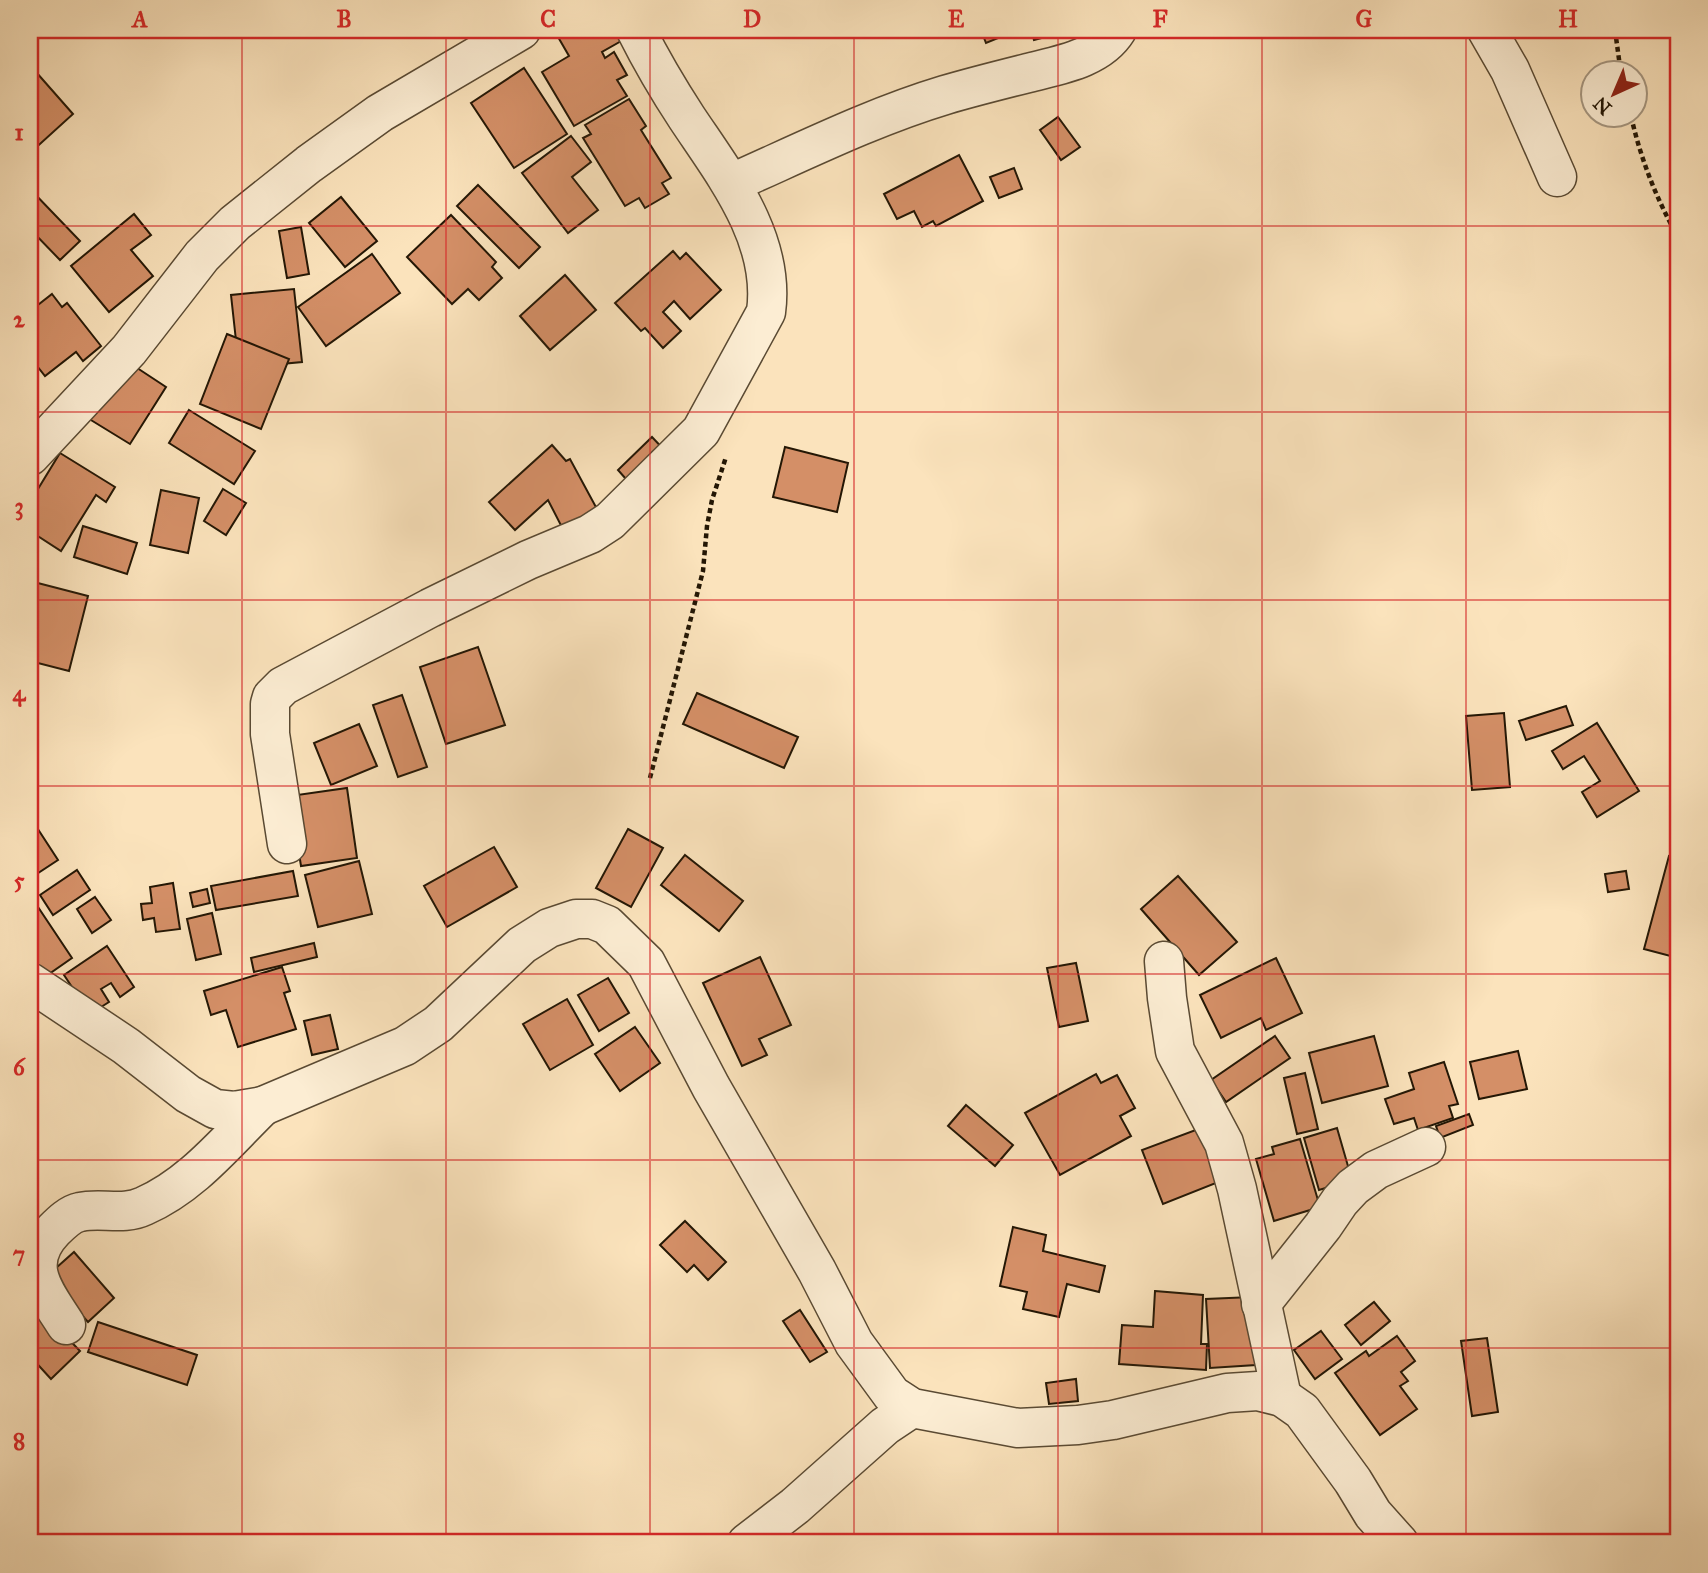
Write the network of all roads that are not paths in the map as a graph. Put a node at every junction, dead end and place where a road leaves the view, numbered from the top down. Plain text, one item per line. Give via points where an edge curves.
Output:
1 (521, 30) edge
2 (636, 30) edge
3 (1117, 30) edge
4 (1487, 30) edge
5 (1557, 177) dead end
6 (732, 183) junction
7 (30, 456) edge
8 (287, 844) dead end
9 (1164, 961) dead end
10 (30, 982) edge
11 (263, 1106) junction
12 (1426, 1147) dead end
13 (1261, 1304) junction
14 (66, 1325) dead end
15 (1282, 1396) junction
16 (912, 1408) junction
17 (747, 1543) edge
18 (1399, 1543) edge

1 - 7 street via 380,113 235,223 202,256 129,350
2 - 6 street via 653,65
3 - 6 street via 1108,43 1087,55 944,95
4 - 5 street via 1510,70
6 - 8 street via 760,245 769,293 759,329 701,431 610,521 590,534 430,608 276,692 270,704 270,734
9 - 13 street via 1175,1051 1224,1143
10 - 11 street via 215,1109
11 - 14 street via 187,1181 143,1207 80,1212 44,1241 36,1262 40,1283
11 - 16 street via 405,1046 438,1024 522,945 549,928 576,919 607,925 646,963 854,1343 892,1395
12 - 13 street via 1376,1170 1353,1187
13 - 15 street
15 - 16 street via 1258,1391 1227,1393 1113,1420 1018,1428
15 - 18 street via 1302,1411 1373,1514
16 - 17 street

